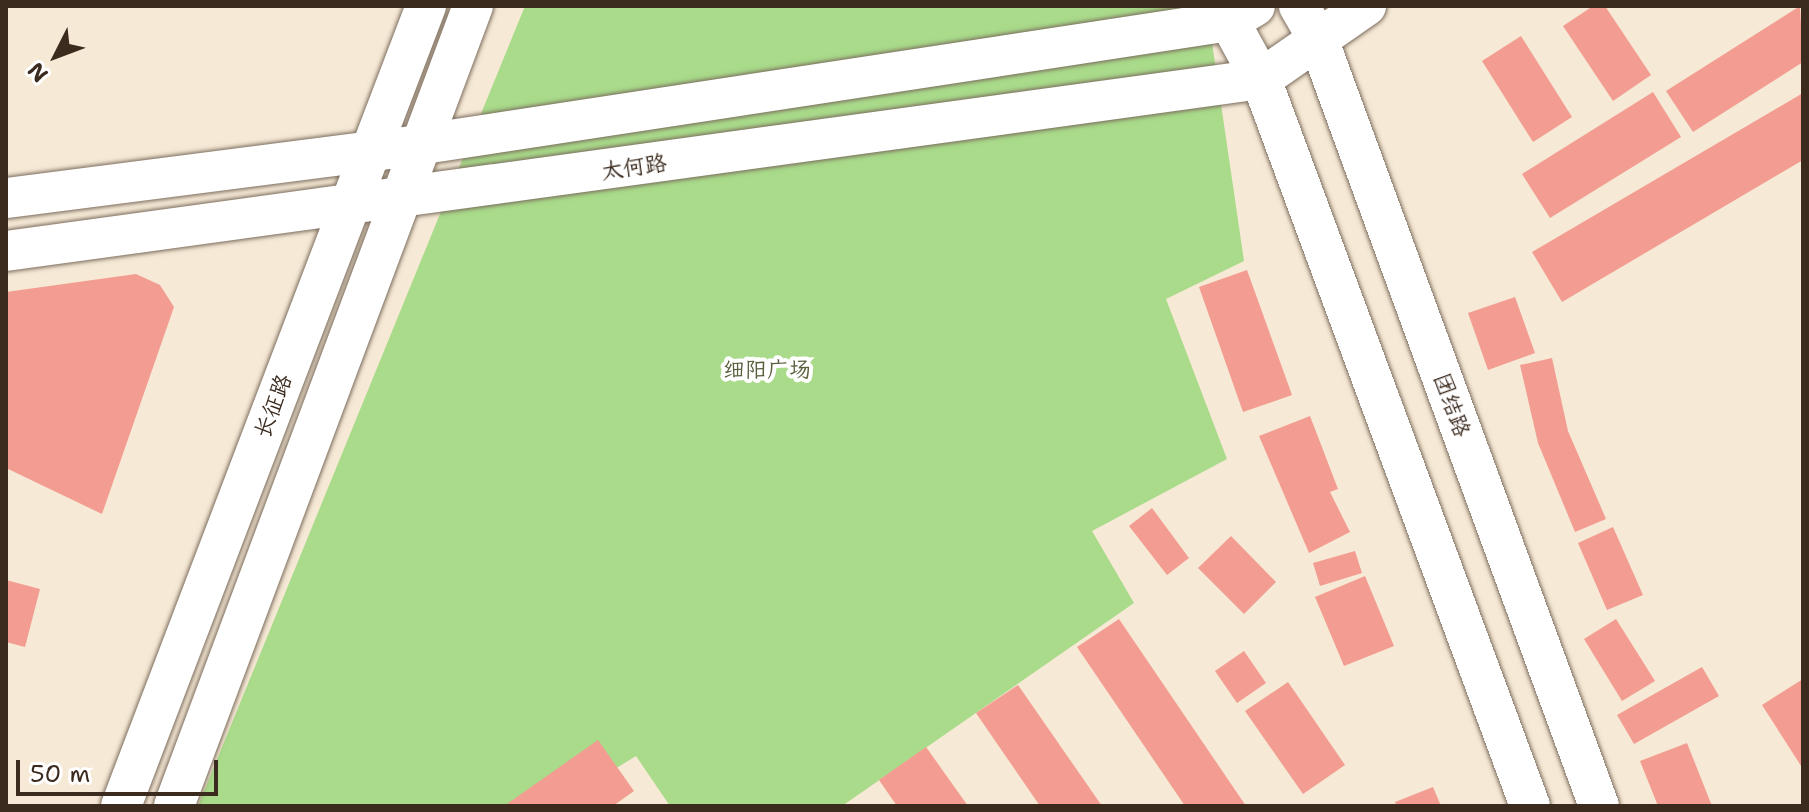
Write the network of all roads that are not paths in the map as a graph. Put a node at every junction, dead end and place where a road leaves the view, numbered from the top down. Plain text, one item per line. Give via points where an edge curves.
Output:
1 (426, 6) edge
2 (473, 6) edge
3 (1366, 6) edge
4 (1236, 11) edge
5 (1309, 22) edge
6 (1261, 79) junction
7 (417, 145) junction
8 (371, 150) junction
9 (6, 198) edge
10 (400, 200) junction
11 (350, 206) junction
12 (6, 251) edge
13 (121, 806) edge
14 (174, 806) edge
15 (1530, 806) edge
16 (1599, 806) edge

1 - 8 main road, 长征路
2 - 7 main road, 长征路
3 - 5 main road
4 - 6 main road
4 - 7 main road
5 - 6 main road
5 - 16 main road, 团结路
6 - 10 main road, 太何路
6 - 15 main road
7 - 8 main road
7 - 10 main road, 长征路
8 - 9 main road
8 - 11 main road, 长征路
10 - 11 main road, 太何路
10 - 14 main road, 长征路
11 - 12 main road, 太何路
11 - 13 main road, 长征路

